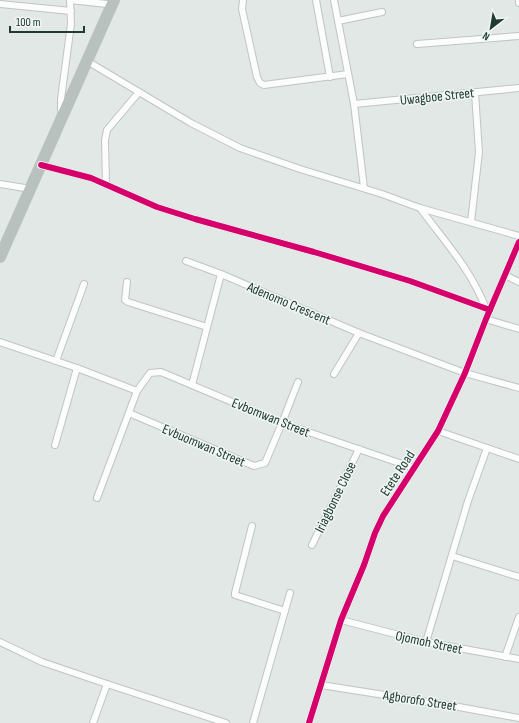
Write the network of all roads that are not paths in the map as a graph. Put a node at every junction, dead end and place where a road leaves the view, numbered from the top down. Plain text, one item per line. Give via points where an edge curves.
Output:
1 (70, 0) edge
2 (243, 0) edge
3 (316, 0) edge
4 (334, 0) edge
5 (110, 1) edge
6 (0, 4) edge
7 (71, 12) junction
8 (382, 12) dead end
9 (338, 21) junction
10 (519, 36) edge
11 (417, 44) dead end
12 (87, 61) junction
13 (348, 74) junction
14 (330, 76) junction
15 (519, 88) edge
16 (139, 92) junction
17 (475, 93) junction
18 (354, 104) junction
19 (61, 110) junction
20 (41, 165) junction
21 (0, 184) edge
22 (106, 185) junction
23 (25, 188) junction
24 (364, 188) junction
25 (420, 208) junction
26 (471, 222) junction
27 (519, 236) edge
28 (0, 241) edge
29 (519, 242) edge
30 (517, 256) edge
31 (0, 257) edge
32 (186, 261) dead end
33 (221, 274) junction
34 (505, 275) junction
35 (127, 282) dead end
36 (519, 282) edge
37 (84, 284) dead end
38 (488, 310) junction
39 (486, 319) junction
40 (207, 327) junction
41 (519, 329) edge
42 (359, 333) junction
43 (0, 342) edge
44 (56, 360) junction
45 (77, 368) junction
46 (465, 373) junction
47 (334, 374) dead end
48 (298, 382) dead end
49 (192, 385) junction
50 (519, 388) edge
51 (137, 391) junction
52 (129, 412) junction
53 (282, 423) junction
54 (438, 431) junction
55 (55, 445) dead end
56 (487, 448) junction
57 (358, 449) junction
58 (519, 459) edge
59 (414, 468) junction
60 (97, 498) dead end
61 (252, 526) dead end
62 (312, 545) dead end
63 (452, 556) junction
64 (519, 576) edge
65 (290, 593) dead end
66 (285, 611) junction
67 (519, 617) edge
68 (341, 620) junction
69 (0, 642) edge
70 (426, 642) junction
71 (505, 657) junction
72 (519, 659) edge
73 (106, 684) junction
74 (321, 685) junction
75 (519, 718) edge
76 (93, 723) edge
77 (226, 723) edge
78 (253, 723) edge
79 (309, 723) edge

1 - 5 street
1 - 7 street
2 - 14 street via 242,10 260,83 276,84
3 - 14 street
4 - 9 street
5 - 12 highway
5 - 19 highway
6 - 7 street
7 - 19 street via 60,99
8 - 9 street
9 - 13 street
10 - 11 street
12 - 16 street
12 - 20 highway
13 - 14 street
13 - 18 street
15 - 17 street, Uwagboe Street
16 - 22 street via 107,130
16 - 24 street via 240,148
17 - 18 street, Uwagboe Street
17 - 26 street via 479,152
18 - 24 street
19 - 23 highway
20 - 22 street via 82,175
20 - 31 highway
21 - 23 street
22 - 38 street via 157,207 322,254
23 - 28 highway
24 - 25 street
25 - 26 street
25 - 38 street via 464,264
26 - 27 street
29 - 30 street, Etete Road
30 - 34 street, Etete Road
32 - 33 street, Adenomo Crescent
33 - 40 street
33 - 42 street, Adenomo Crescent
34 - 36 street
34 - 38 street, Etete Road
35 - 40 street via 124,298 128,302
37 - 44 street
38 - 39 street, Etete Road
39 - 41 street
39 - 46 street, Etete Road
40 - 49 street
42 - 46 street, Adenomo Crescent
42 - 47 street
43 - 44 street
44 - 45 street
45 - 51 street
45 - 55 street
46 - 50 street, Adenomo Crescent
46 - 54 street, Etete Road
48 - 53 street, Evbuomwan Street
49 - 51 street, Evbomwan Street via 160,372 150,373
49 - 53 street, Evbomwan Street
51 - 52 street, Evbomwan Street
52 - 53 street, Evbuomwan Street via 254,466 265,463
52 - 60 street, Evbomwan Street
53 - 57 street, Evbomwan Street
54 - 56 street
54 - 59 street, Etete Road
56 - 58 street
56 - 63 street
57 - 59 street, Evbomwan Street
57 - 62 street, Iriagbonse Close
59 - 68 street, Etete Road via 383,516
61 - 66 street via 235,595
63 - 64 street
63 - 70 street
65 - 66 street
66 - 78 street
67 - 71 street
68 - 70 street, Ojomoh Street
68 - 74 street, Etete Road
69 - 73 street via 42,662
70 - 71 street, Ojomoh Street
71 - 72 street, Ojomoh Street
73 - 76 street
73 - 77 street
74 - 75 street, Agborofo Street
74 - 79 street, Etete Road

